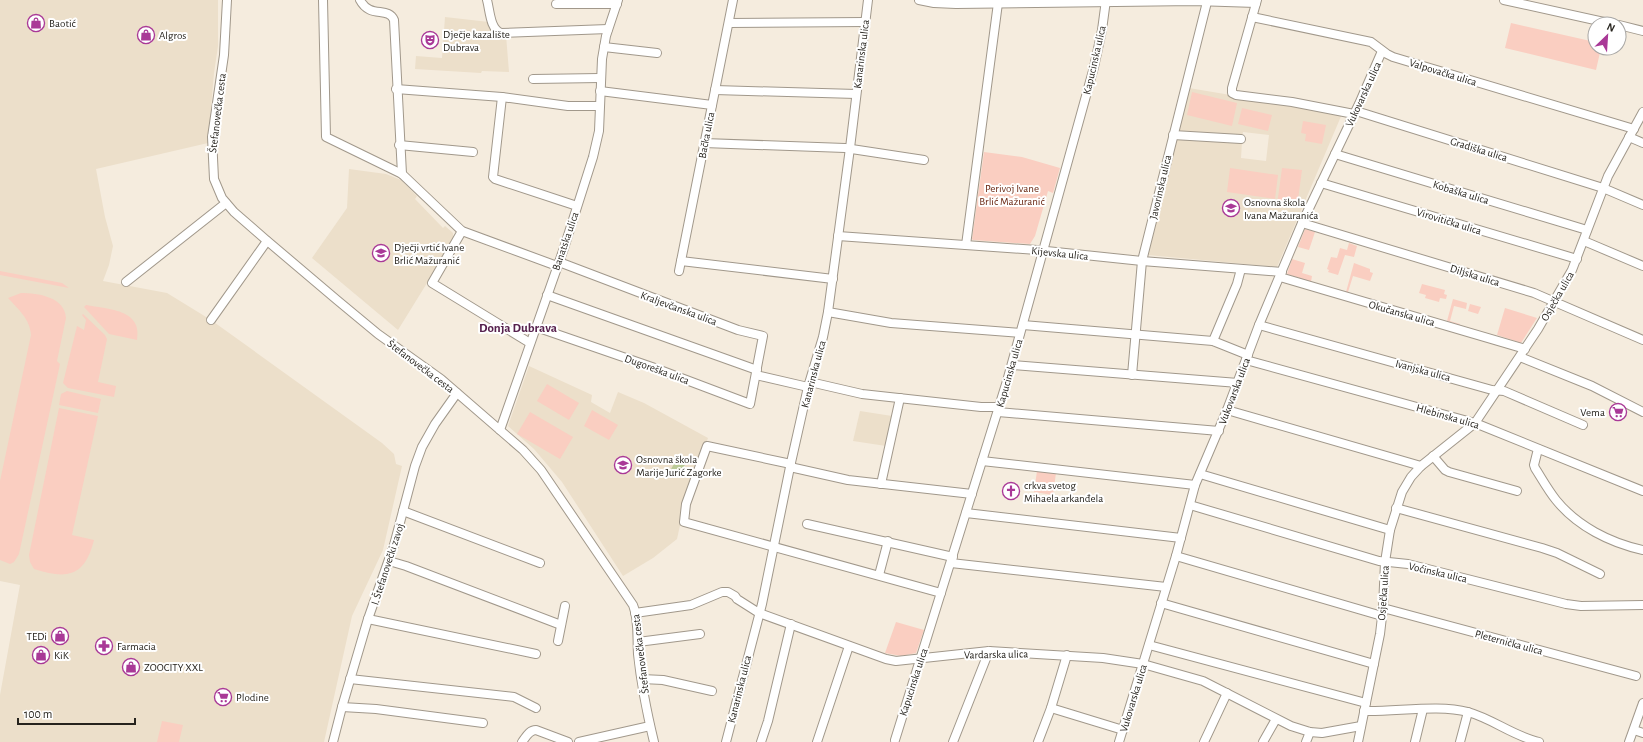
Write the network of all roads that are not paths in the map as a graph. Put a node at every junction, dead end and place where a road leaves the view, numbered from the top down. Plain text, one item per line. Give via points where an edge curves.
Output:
1 (227, 0) edge
2 (323, 0) edge
3 (488, 0) edge
4 (733, 0) edge
5 (868, 0) edge
6 (919, 0) edge
7 (1504, 0) edge
8 (1256, 1) edge
9 (361, 2) edge
10 (617, 2) edge
11 (1106, 2) edge
12 (1207, 2) junction
13 (998, 3) junction
14 (556, 4) dead end
15 (1252, 16) junction
16 (1587, 18) edge
17 (865, 22) junction
18 (729, 23) junction
19 (1627, 27) edge
20 (608, 29) junction
21 (1643, 31) edge
22 (604, 48) junction
23 (1382, 52) junction
24 (657, 53) dead end
25 (600, 78) junction
26 (533, 79) dead end
27 (396, 89) junction
28 (715, 90) junction
29 (600, 91) junction
30 (856, 94) junction
31 (502, 98) junction
32 (712, 104) junction
33 (600, 106) junction
34 (1355, 112) junction
35 (1643, 112) edge
36 (1634, 129) junction
37 (1173, 135) junction
38 (1629, 137) junction
39 (1241, 139) dead end
40 (704, 143) junction
41 (1643, 143) edge
42 (399, 145) junction
43 (850, 148) junction
44 (473, 152) dead end
45 (1335, 154) junction
46 (924, 160) dead end
47 (402, 174) junction
48 (1321, 183) junction
49 (1603, 188) junction
50 (226, 203) junction
51 (1643, 205) edge
52 (577, 206) junction
53 (1302, 223) junction
54 (1587, 230) junction
55 (462, 231) junction
56 (838, 236) junction
57 (267, 241) junction
58 (1584, 241) junction
59 (966, 245) junction
60 (1043, 251) junction
61 (1577, 260) junction
62 (680, 261) junction
63 (1142, 261) junction
64 (558, 264) junction
65 (1643, 266) edge
66 (1241, 269) junction
67 (679, 271) dead end
68 (1281, 274) junction
69 (833, 279) junction
70 (126, 282) dead end
71 (547, 295) junction
72 (1554, 303) junction
73 (828, 312) junction
74 (211, 320) dead end
75 (1259, 325) junction
76 (536, 327) junction
77 (1022, 329) junction
78 (1136, 336) junction
79 (1643, 340) edge
80 (1213, 341) junction
81 (530, 343) junction
82 (1525, 349) junction
83 (1247, 357) junction
84 (1520, 357) junction
85 (1012, 365) junction
86 (757, 373) junction
87 (1132, 375) junction
88 (1238, 383) junction
89 (809, 384) junction
90 (1497, 390) junction
91 (456, 393) junction
92 (900, 398) junction
93 (998, 410) junction
94 (1227, 410) junction
95 (1643, 412) edge
96 (1475, 423) junction
97 (1583, 425) dead end
98 (500, 430) junction
99 (1219, 430) junction
100 (1538, 449) junction
101 (1433, 456) junction
102 (982, 461) junction
103 (790, 466) junction
104 (1421, 466) junction
105 (1200, 474) junction
106 (881, 484) junction
107 (1195, 485) junction
108 (1517, 491) dead end
109 (1643, 491) edge
110 (972, 494) junction
111 (1190, 505) junction
112 (1396, 508) junction
113 (403, 512) junction
114 (966, 513) junction
115 (807, 524) dead end
116 (1390, 530) junction
117 (1181, 538) junction
118 (888, 541) junction
119 (773, 546) junction
120 (1643, 550) edge
121 (1176, 556) junction
122 (952, 560) junction
123 (389, 561) junction
124 (1385, 562) junction
125 (540, 563) dead end
126 (1600, 574) dead end
127 (879, 575) junction
128 (1166, 587) junction
129 (941, 593) junction
130 (1161, 603) junction
131 (1643, 605) edge
132 (565, 606) dead end
133 (1383, 608) junction
134 (635, 613) junction
135 (759, 613) junction
136 (1382, 616) junction
137 (368, 619) junction
138 (790, 624) junction
139 (561, 625) junction
140 (700, 634) dead end
141 (558, 641) dead end
142 (638, 642) junction
143 (1149, 645) junction
144 (849, 646) junction
145 (989, 651) junction
146 (536, 654) dead end
147 (1067, 655) junction
148 (921, 658) junction
149 (1143, 664) junction
150 (1374, 664) junction
151 (1636, 676) dead end
152 (350, 679) junction
153 (642, 679) junction
154 (712, 691) dead end
155 (1227, 693) junction
156 (1643, 703) edge
157 (342, 707) junction
158 (1365, 707) junction
159 (536, 708) dead end
160 (1051, 708) junction
161 (1423, 709) junction
162 (1468, 712) junction
163 (1276, 719) junction
164 (483, 723) dead end
165 (650, 726) junction
166 (1361, 726) junction
167 (1123, 730) junction
168 (1634, 730) junction
169 (1310, 732) junction
170 (1643, 733) edge
171 (603, 740) edge
172 (895, 740) dead end
173 (333, 742) edge
174 (522, 742) edge
175 (568, 742) edge
176 (579, 742) edge
177 (654, 742) edge
178 (726, 742) edge
179 (761, 742) edge
180 (817, 742) edge
181 (953, 742) edge
182 (1038, 742) edge
183 (1119, 742) edge
184 (1204, 742) edge
185 (1263, 742) edge
186 (1306, 742) edge
187 (1358, 742) edge
188 (1414, 742) edge
189 (1460, 742) edge
190 (1538, 742) edge
191 (1629, 742) edge

1 - 50 street, Štefanovečka cesta via 224,55 212,137 213,175 216,187
2 - 47 street via 326,137
3 - 20 street via 494,26 496,31 501,33
4 - 18 street, Bačka ulica
5 - 17 street, Kanarinska ulica
6 - 13 street via 956,4
7 - 16 street
8 - 12 street
8 - 15 street
9 - 27 street via 368,10 391,14 394,20
10 - 14 street
10 - 20 street, Banatska ulica
11 - 12 street
11 - 13 street
11 - 60 street, Kapucinska ulica via 1094,68
12 - 37 street, Javorinska ulica
13 - 59 street
15 - 23 street, Valpovačka ulica via 1371,42
15 - 34 street, Gradiška ulica via 1232,93
17 - 18 street
17 - 30 street, Kanarinska ulica
18 - 28 street, Bačka ulica
19 - 21 street
20 - 22 street, Banatska ulica
22 - 24 street
22 - 25 street, Banatska ulica
23 - 34 street, Vukovarska ulica
23 - 36 street, Valpovačka ulica
25 - 26 street
25 - 29 street, Banatska ulica
27 - 31 street
27 - 42 street
28 - 30 street
28 - 32 street, Bačka ulica
29 - 32 street
29 - 33 street, Banatska ulica
30 - 43 street, Kanarinska ulica
31 - 33 street via 568,106
31 - 52 street via 493,177
32 - 40 street, Bačka ulica
33 - 52 street, Banatska ulica via 597,142
34 - 45 street, Vukovarska ulica
34 - 49 street, Gradiška ulica
35 - 36 street, Osječka ulica
36 - 38 street, Osječka ulica
37 - 39 street
37 - 63 street, Javorinska ulica
38 - 41 street
38 - 49 street, Osječka ulica
40 - 43 street
40 - 62 street, Bačka ulica
42 - 44 street
42 - 47 street
43 - 46 street
43 - 56 street, Kanarinska ulica
45 - 48 street, Vukovarska ulica
45 - 54 street, Kobaška ulica
47 - 55 street
48 - 53 street, Vukovarska ulica
48 - 61 street, Virovitička ulica
49 - 51 street, Gradiška ulica
49 - 54 street, Osječka ulica
50 - 57 street, Štefanovečka cesta
50 - 70 street
52 - 64 street, Banatska ulica
53 - 68 street, Vukovarska ulica
53 - 72 street, Diljska ulica via 1534,293
54 - 58 street, Osječka ulica
55 - 64 street, Kraljevčanska ulica
55 - 81 street via 432,283
56 - 59 street, Kijevska ulica
56 - 69 street, Kanarinska ulica
57 - 74 street
57 - 91 street, Štefanovečka cesta via 378,334
58 - 61 street, Osječka ulica
58 - 65 street
59 - 60 street, Kijevska ulica
60 - 63 street, Kijevska ulica
60 - 77 street, Kapucinska ulica
61 - 72 street, Osječka ulica
62 - 67 street, Bačka ulica
62 - 69 street
63 - 66 street, Kijevska ulica
63 - 78 street, Javorinska ulica
64 - 71 street, Banatska ulica
64 - 86 street, Kraljevčanska ulica via 724,325 763,336
66 - 68 street, Kijevska ulica
66 - 80 street
68 - 75 street, Vukovarska ulica
68 - 82 street, Okučanska ulica
69 - 73 street, Kanarinska ulica
71 - 76 street, Banatska ulica
71 - 86 street
72 - 79 street, Diljska ulica
72 - 82 street, Osječka ulica
73 - 77 street, Hlebinska ulica via 891,323
73 - 89 street, Kanarinska ulica
75 - 83 street, Vukovarska ulica
75 - 90 street, Ivanjska ulica
76 - 81 street, Banatska ulica
76 - 86 street, Dugoreška ulica via 750,404
77 - 78 street, Hlebinska ulica
77 - 85 street, Kapucinska ulica
78 - 80 street, Hlebinska ulica
78 - 87 street, Javorinska ulica
80 - 83 street, Hlebinska ulica
81 - 98 street, Banatska ulica
82 - 84 street, Osječka ulica
83 - 88 street, Vukovarska ulica
83 - 96 street, Hlebinska ulica
84 - 90 street, Osječka ulica
84 - 95 street via 1592,386
85 - 87 street
85 - 93 street, Kapucinska ulica
86 - 89 street
87 - 88 street
88 - 94 street, Vukovarska ulica
89 - 92 street
89 - 103 street, Kanarinska ulica
90 - 96 street, Osječka ulica
90 - 97 street, Ivanjska ulica
91 - 98 street, Štefanovečka cesta
91 - 113 street, I. Štefanovečki zavoj via 422,447
92 - 93 street
92 - 106 street
93 - 99 street
93 - 102 street, Kapucinska ulica
94 - 99 street, Vukovarska ulica
94 - 104 street
96 - 100 street, Hlebinska ulica
96 - 101 street, Osječka ulica
98 - 134 street, Štefanovečka cesta via 541,470 625,592
99 - 105 street, Vukovarska ulica
100 - 109 street, Hlebinska ulica
100 - 120 street via 1535,468 1555,499 1572,517 1608,538
101 - 104 street, Osječka ulica
101 - 108 street via 1449,472
102 - 107 street
102 - 110 street, Kapucinska ulica
103 - 106 street via 848,480
103 - 119 street, Kanarinska ulica
103 - 119 street via 707,446 686,504 684,522
104 - 112 street, Osječka ulica via 1408,481
105 - 107 street, Vukovarska ulica
105 - 116 street
106 - 110 street
107 - 111 street, Vukovarska ulica
110 - 114 street, Kapucinska ulica
111 - 117 street, Vukovarska ulica
111 - 124 street, Voćinska ulica
112 - 116 street, Osječka ulica
112 - 126 street via 1542,548
113 - 123 street, I. Štefanovečki zavoj
113 - 125 street
114 - 117 street
114 - 122 street, Kapucinska ulica
115 - 118 street
116 - 124 street, Osječka ulica
117 - 121 street, Vukovarska ulica
118 - 122 street
118 - 127 street
119 - 127 street
119 - 135 street, Kanarinska ulica
121 - 128 street, Vukovarska ulica
121 - 136 street
122 - 128 street
122 - 129 street, Kapucinska ulica
123 - 137 street, I. Štefanovečki zavoj
123 - 139 street
124 - 131 street, Voćinska ulica via 1408,564 1566,604
124 - 133 street, Osječka ulica
127 - 129 street
128 - 130 street, Vukovarska ulica
129 - 148 street, Kapucinska ulica
130 - 143 street, Vukovarska ulica
130 - 150 street
132 - 139 street
133 - 136 street, Osječka ulica
133 - 151 street, Pleternička ulica
134 - 135 street, Vardarska ulica via 691,605 725,591
134 - 142 street, Štefanovečka cesta
135 - 138 street, Vardarska ulica
135 - 178 street, Kanarinska ulica
136 - 150 street, Osječka ulica
137 - 146 street
137 - 152 street, I. Štefanovečki zavoj
138 - 144 street, Vardarska ulica
138 - 179 street
139 - 141 street
140 - 142 street
142 - 153 street, Štefanovečka cesta
143 - 149 street, Vukovarska ulica
143 - 158 street
144 - 148 street, Vardarska ulica via 896,661
144 - 180 street
145 - 147 street, Vardarska ulica
145 - 148 street, Vardarska ulica
145 - 181 street
147 - 149 street, Vardarska ulica
147 - 160 street
148 - 172 street, Kapucinska ulica
149 - 155 street, Vardarska ulica via 1203,681
149 - 167 street, Vukovarska ulica
150 - 158 street, Osječka ulica
152 - 157 street, I. Štefanovečki zavoj
152 - 159 street via 514,697
153 - 154 street via 663,680
153 - 165 street, Štefanovečka cesta
155 - 163 street, Vardarska ulica
155 - 184 street
156 - 168 street
157 - 164 street
157 - 173 street, I. Štefanovečki zavoj
158 - 161 street
158 - 166 street, Osječka ulica
160 - 167 street
160 - 182 street
161 - 162 street via 1444,708
161 - 188 street
162 - 189 street
162 - 190 street
163 - 169 street, Vardarska ulica
163 - 185 street
165 - 171 street
165 - 177 street, Štefanovečka cesta
166 - 169 street, Vardarska ulica via 1322,733
166 - 187 street, Osječka ulica
167 - 183 street, Vukovarska ulica
168 - 170 street
168 - 191 street
169 - 186 street
171 - 176 street
174 - 175 street via 532,730

